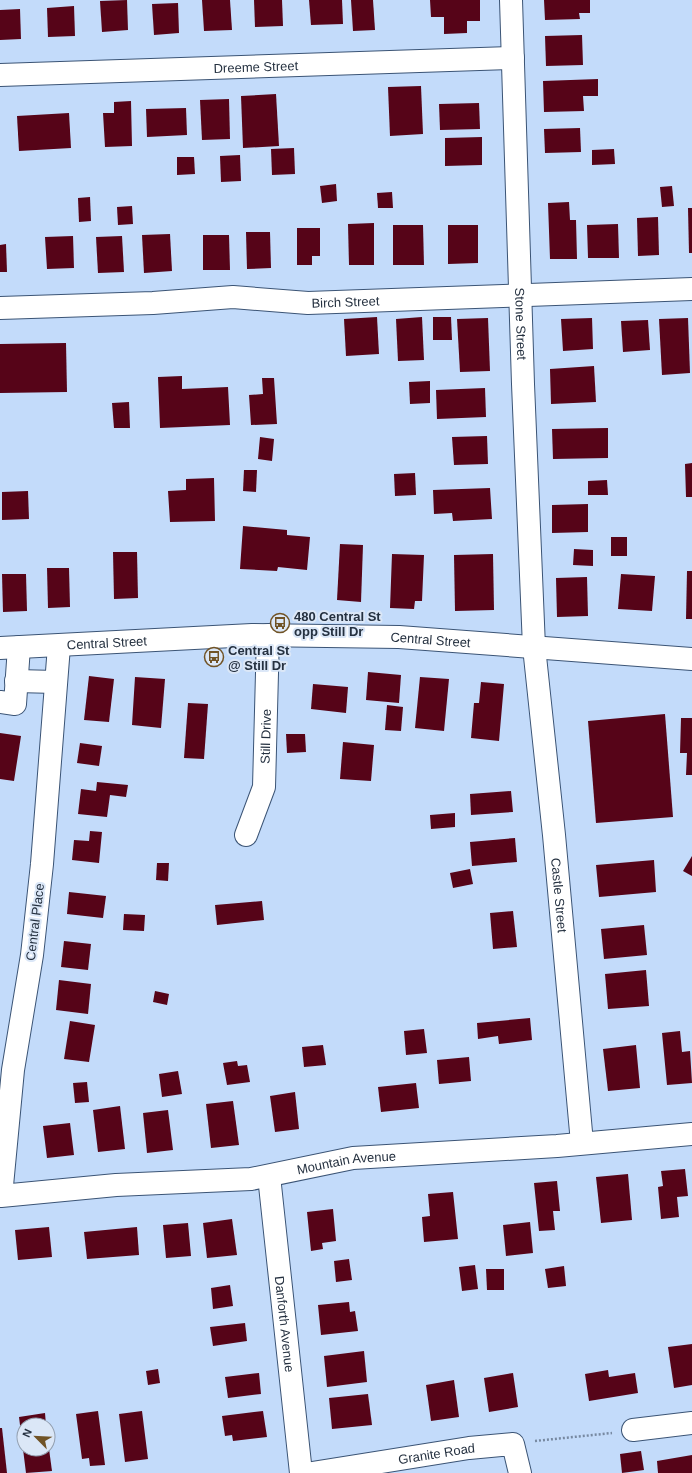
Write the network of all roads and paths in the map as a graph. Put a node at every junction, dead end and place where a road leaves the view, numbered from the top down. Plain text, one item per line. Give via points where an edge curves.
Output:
1 (511, 0) edge
2 (513, 58) junction
3 (0, 75) edge
4 (692, 290) edge
5 (520, 295) junction
6 (0, 308) edge
7 (268, 635) junction
8 (59, 646) junction
9 (534, 647) junction
10 (9, 648) edge
11 (692, 659) edge
12 (16, 681) junction
13 (56, 682) junction
14 (0, 702) edge
15 (246, 835) dead end
16 (692, 1134) edge
17 (582, 1143) junction
18 (269, 1176) junction
19 (1, 1196) joint
20 (692, 1423) edge
21 (633, 1430) joint
22 (513, 1444) junction
23 (301, 1473) edge
24 (312, 1473) edge
25 (520, 1473) edge

1 - 2 street, Stone Street
2 - 3 street, Dreeme Street
2 - 5 street, Stone Street
4 - 5 street, Birch Street
5 - 6 street, Birch Street via 308,302 233,297 153,303
5 - 9 street, Stone Street
7 - 8 street, Central Street
7 - 9 street, Central Street via 399,637
7 - 15 street, Still Drive via 264,787
8 - 10 street, Central Street
8 - 13 street, Central Place
9 - 11 street, Central Street
9 - 17 street, Castle Street
10 - 12 street
12 - 13 street
12 - 14 street via 15,704
13 - 19 street, Central Place via 41,872 32,955 13,1070
16 - 17 street, Mountain Avenue
17 - 18 street, Mountain Avenue via 353,1158
18 - 19 street, Mountain Avenue via 251,1180 116,1185
18 - 23 street, Danforth Avenue
20 - 21 street
21 - 22 path
22 - 24 street, Granite Road via 462,1449
22 - 25 street

